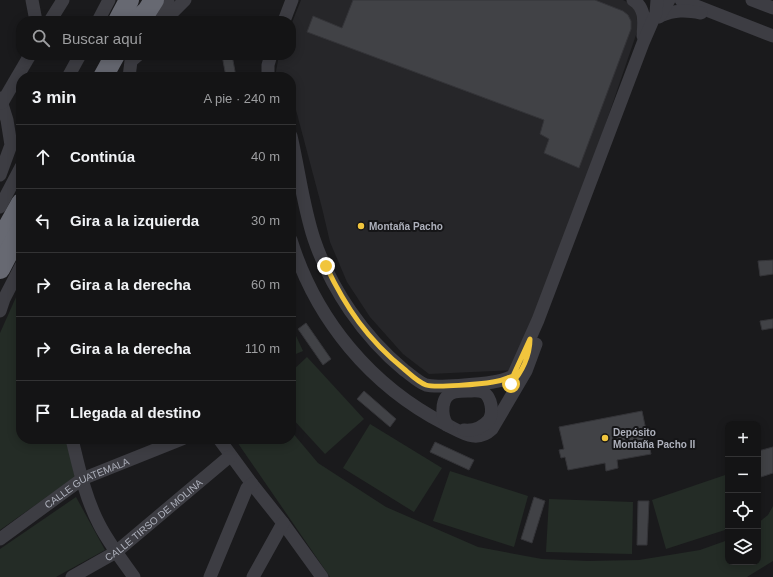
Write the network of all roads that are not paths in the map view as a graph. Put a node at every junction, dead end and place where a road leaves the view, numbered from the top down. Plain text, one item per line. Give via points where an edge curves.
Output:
1 (32, 0) edge
2 (63, 0) edge
3 (145, 0) edge
4 (154, 0) edge
5 (168, 0) edge
6 (186, 0) edge
7 (292, 0) edge
8 (633, 0) edge
9 (645, 0) edge
10 (658, 0) edge
11 (669, 0) edge
12 (681, 0) edge
13 (752, 0) edge
14 (771, 4) edge
15 (125, 10) edge
16 (35, 16) edge
17 (53, 16) edge
18 (110, 16) edge
19 (158, 16) edge
20 (169, 16) edge
21 (286, 16) edge
22 (660, 16) junction
23 (726, 18) junction
24 (773, 35) edge
25 (643, 42) junction
26 (27, 60) edge
27 (77, 60) edge
28 (97, 60) edge
29 (124, 60) edge
30 (128, 60) edge
31 (129, 60) edge
32 (269, 60) edge
33 (19, 72) edge
34 (71, 72) edge
35 (91, 72) edge
36 (109, 72) edge
37 (124, 72) edge
38 (129, 72) edge
39 (268, 72) edge
40 (16, 77) edge
41 (1, 100) edge
42 (296, 160) edge
43 (0, 175) edge
44 (16, 177) edge
45 (0, 207) edge
46 (16, 211) edge
47 (16, 239) edge
48 (0, 241) edge
49 (296, 253) edge
50 (0, 269) edge
51 (16, 276) edge
52 (0, 311) edge
53 (532, 333) junction
54 (475, 390) junction
55 (452, 427) junction
56 (73, 444) edge
57 (170, 444) edge
58 (222, 444) edge
59 (230, 456) junction
60 (82, 479) junction
61 (252, 484) junction
62 (283, 523) junction
63 (0, 539) edge
64 (116, 552) junction
65 (72, 577) edge
66 (134, 577) edge
67 (210, 577) edge
68 (253, 577) edge
69 (322, 577) edge

1 - 16 street
2 - 17 street
3 - 15 highway
4 - 15 highway via 148,11
5 - 19 street
6 - 20 street
7 - 21 street
8 - 25 street via 642,12
9 - 25 street via 648,14
10 - 25 street via 656,13
11 - 22 street
12 - 23 street
13 - 14 street
15 - 18 street
22 - 23 street via 670,11 690,11
22 - 25 street
23 - 24 street
25 - 53 street
26 - 33 street
27 - 34 street
28 - 35 highway
29 - 36 highway
30 - 37 street
31 - 38 street
32 - 39 street
40 - 41 street
41 - 43 street via 12,145
42 - 53 street via 314,240 338,292 354,317 390,358 419,381 428,386 441,386 493,382 513,376
44 - 45 street
46 - 48 highway
47 - 50 highway
49 - 55 street via 313,293 337,332 373,374 422,412
51 - 52 street
53 - 54 street via 530,346 518,377 511,384
53 - 55 street via 537,341 526,371 492,429 486,434 474,436
54 - 55 street via 448,395 442,411 444,419
54 - 55 street via 483,392 490,401 490,418 476,429
56 - 60 street
57 - 60 street, CALLE GUATEMALA
58 - 59 street
59 - 61 street
59 - 64 street, CALLE TIRSO DE MOLINA
60 - 63 street, CALLE GUATEMALA
60 - 64 street via 98,523
61 - 62 street
61 - 67 street via 247,488
62 - 68 street
62 - 69 street
64 - 65 street, CALLE TIRSO DE MOLINA
64 - 66 street

